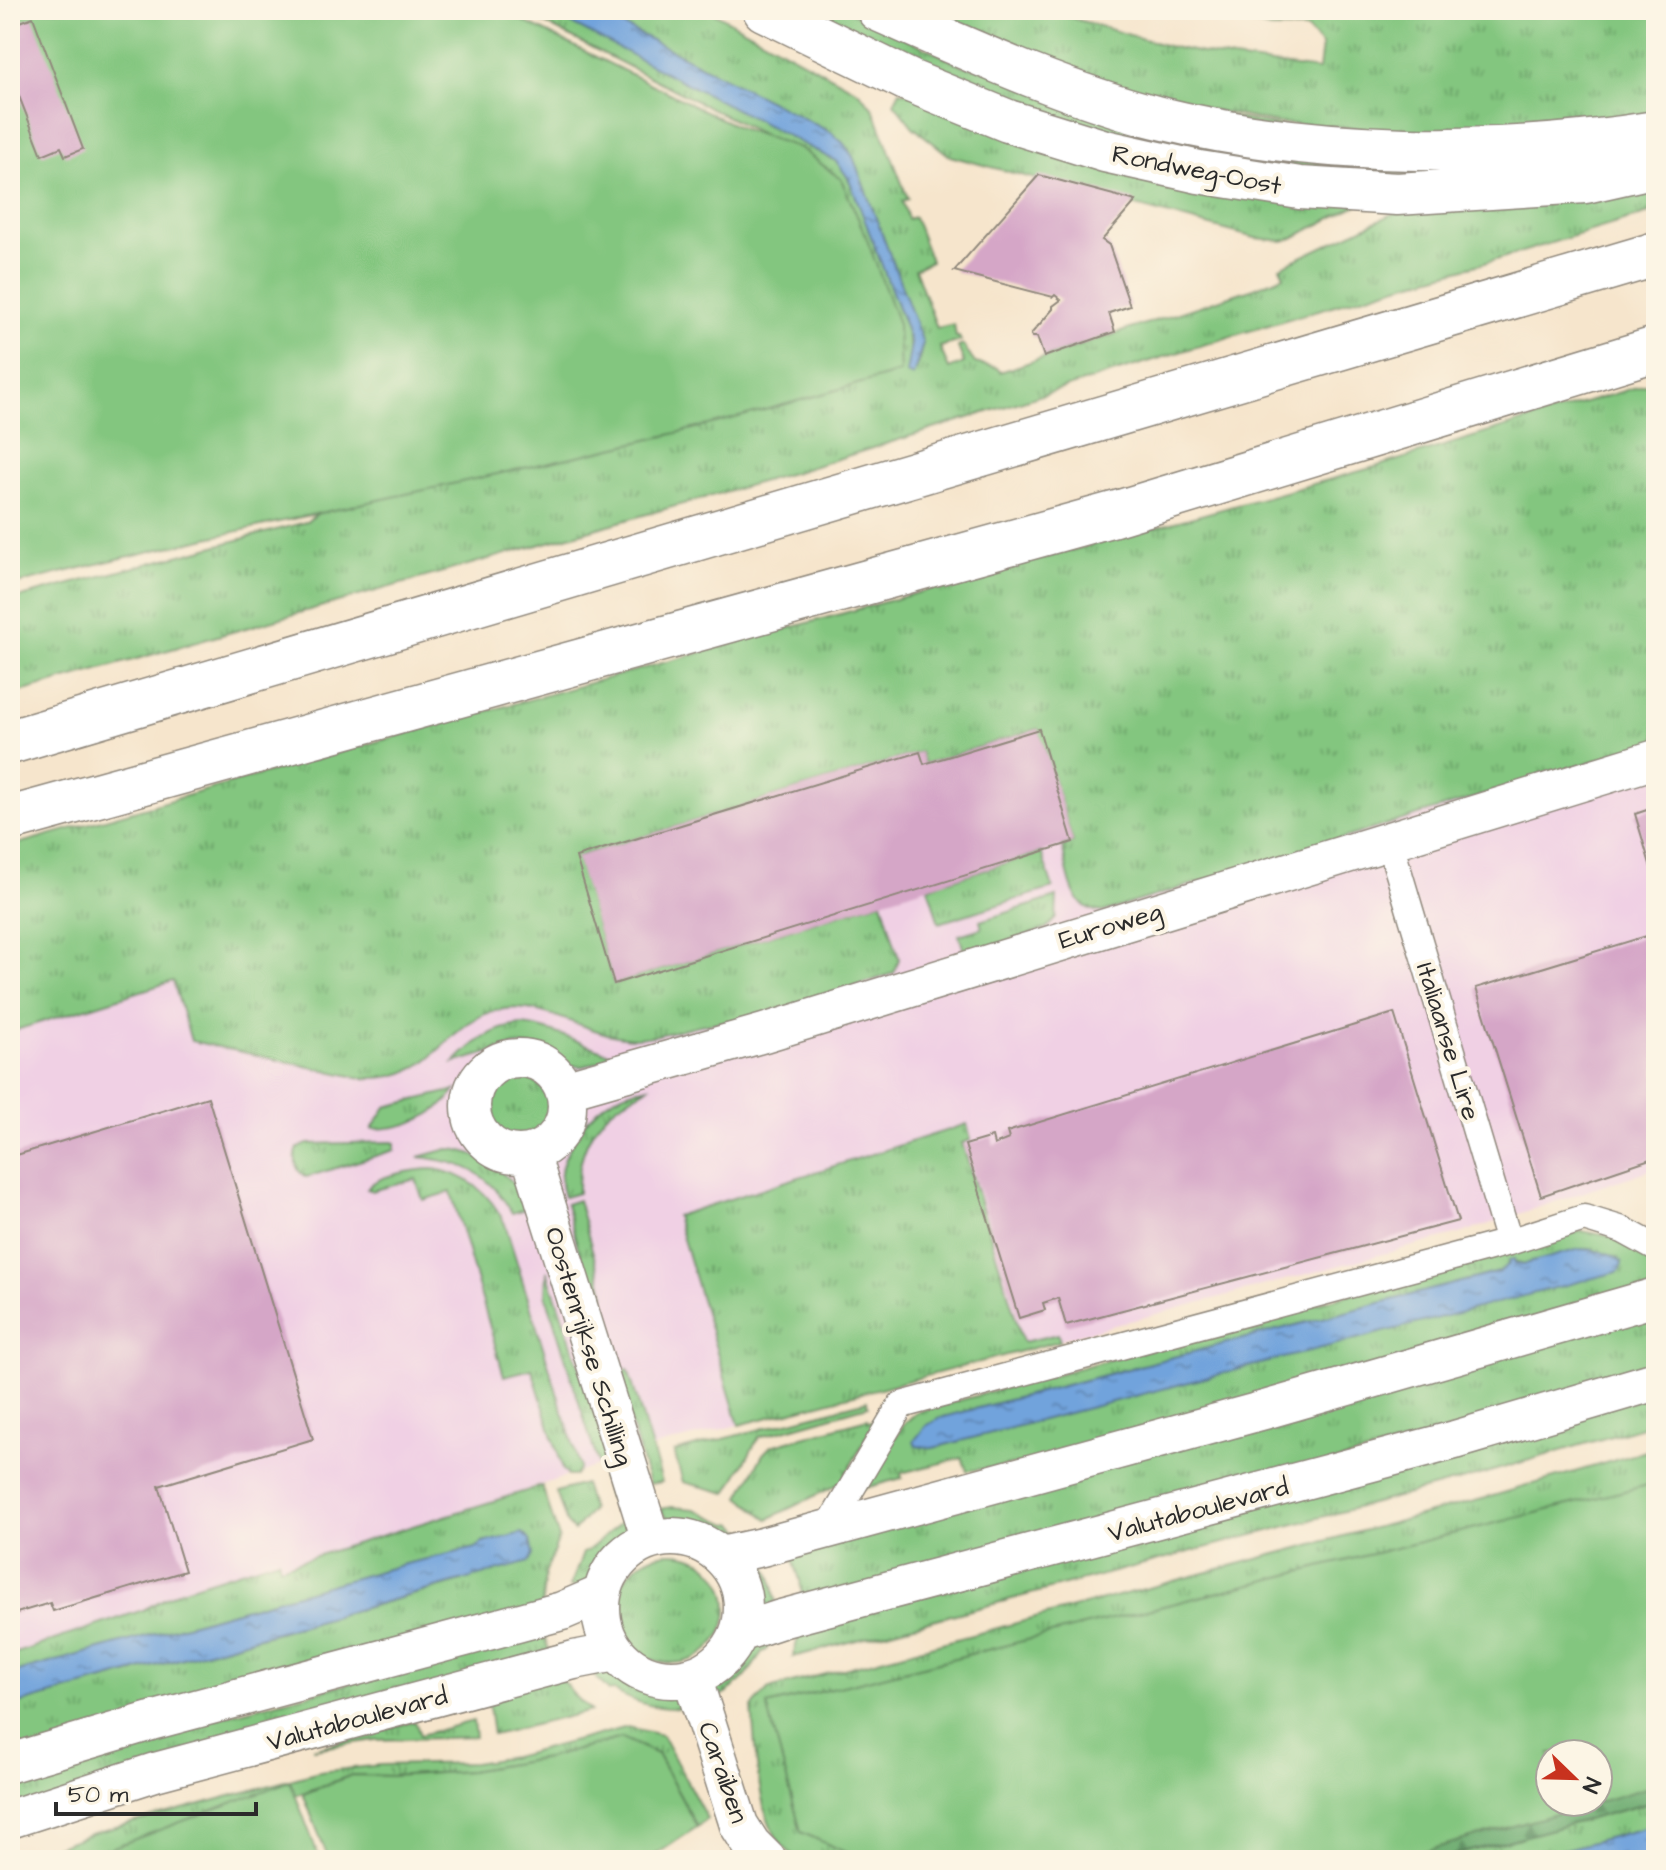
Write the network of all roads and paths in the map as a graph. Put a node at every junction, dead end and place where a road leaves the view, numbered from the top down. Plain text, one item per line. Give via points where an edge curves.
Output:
1 (764, 10) edge
2 (878, 10) edge
3 (1656, 132) edge
4 (1656, 166) edge
5 (1656, 254) edge
6 (1656, 349) edge
7 (10, 742) edge
8 (1656, 759) edge
9 (10, 819) edge
10 (1389, 840) junction
11 (564, 1090) junction
12 (530, 1153) junction
13 (1509, 1242) junction
14 (1656, 1248) edge
15 (1656, 1297) edge
16 (1656, 1381) edge
17 (828, 1528) junction
18 (651, 1540) junction
19 (721, 1556) junction
20 (602, 1594) junction
21 (739, 1633) junction
22 (615, 1652) junction
23 (692, 1677) junction
24 (10, 1763) edge
25 (10, 1819) edge
26 (767, 1860) edge

1 - 4 main road, Rondweg-Oost via 910,81 1008,121 1199,172 1300,188 1397,194 1585,182
2 - 3 main road, Rondweg-Oost via 1076,91 1155,117 1248,135 1479,151
5 - 7 highway
6 - 9 highway via 1114,514
8 - 10 main road, Euroweg
10 - 11 main road, Euroweg
10 - 13 street, Italiaanse Lire
11 - 12 main road via 566,1117 561,1129 543,1148
11 - 12 main road via 550,1070 527,1059 503,1061 476,1086 471,1110 485,1140 506,1153
12 - 18 main road, Oostenrijkse Schilling
13 - 14 street via 1584,1218
13 - 17 street via 901,1405
15 - 17 main road
16 - 21 main road, Valutaboulevard
17 - 19 main road
18 - 19 main road via 689,1539
18 - 20 main road via 619,1560
19 - 21 main road via 741,1590
20 - 22 main road via 604,1630
20 - 24 main road, Valutaboulevard via 562,1611
21 - 23 main road via 723,1658
22 - 23 main road via 655,1678
22 - 25 main road, Valutaboulevard via 155,1772
23 - 26 main road, Caraïben via 739,1825

